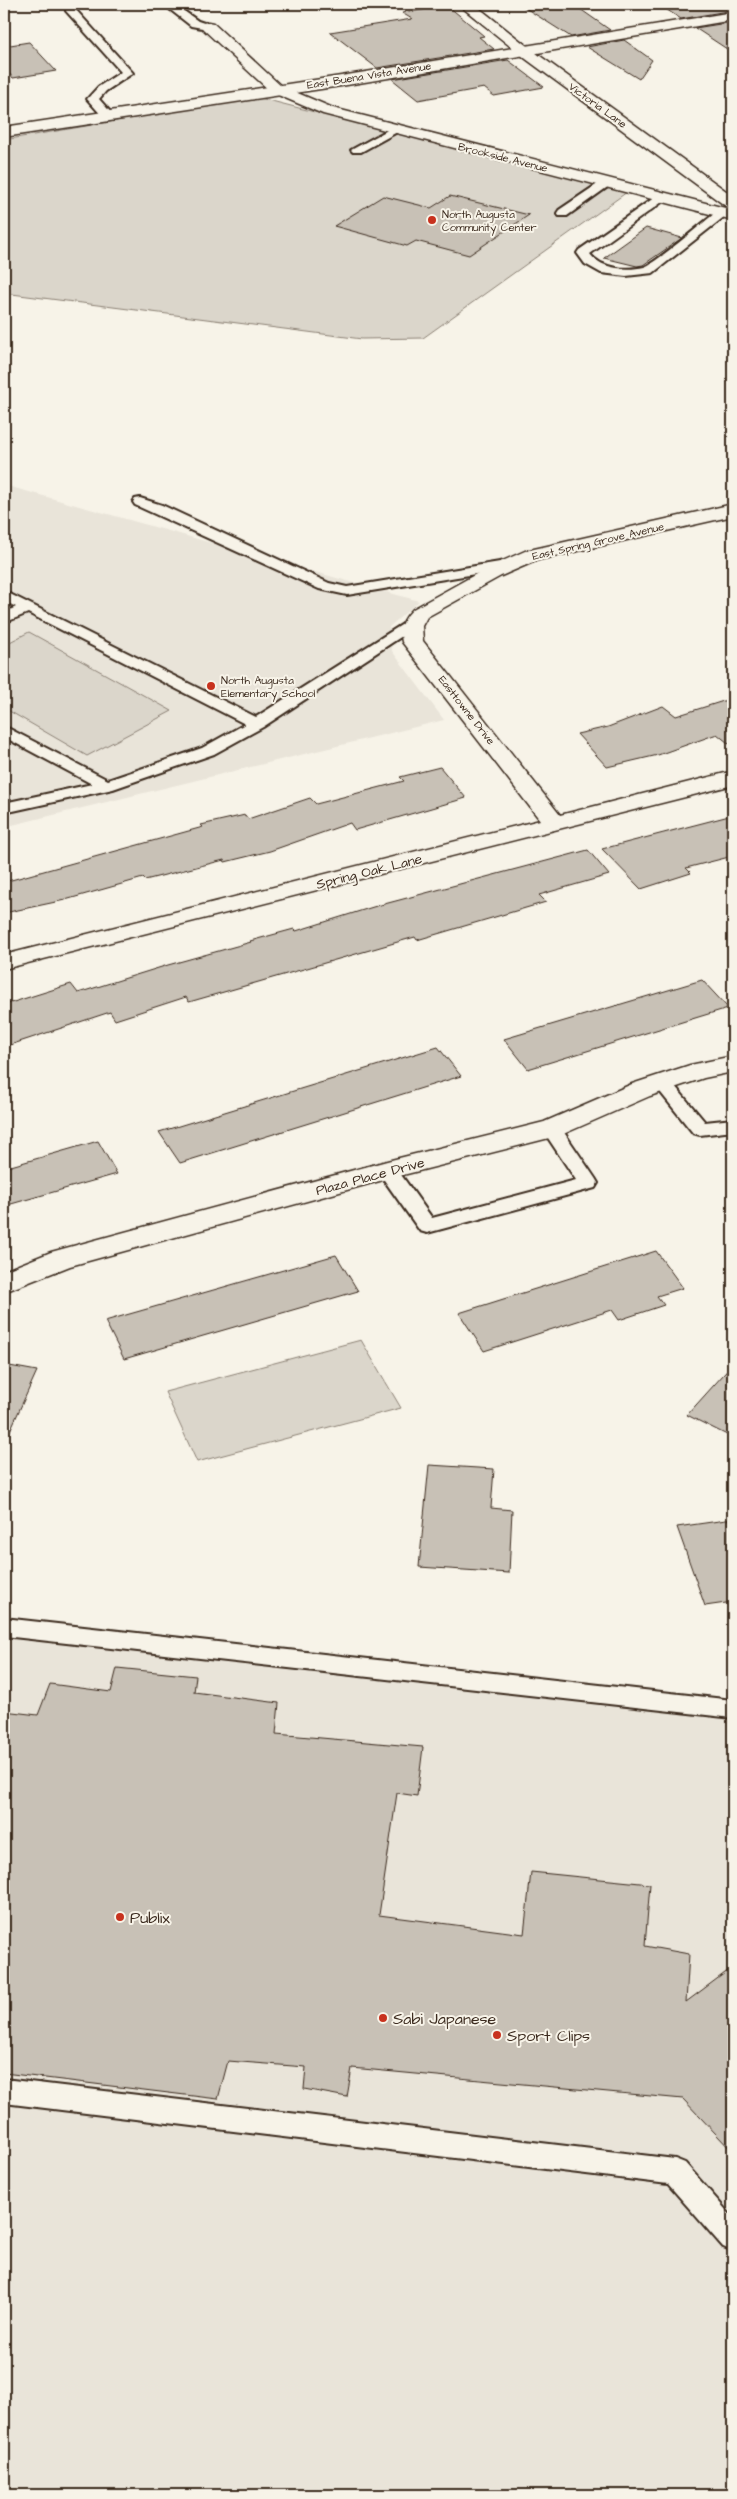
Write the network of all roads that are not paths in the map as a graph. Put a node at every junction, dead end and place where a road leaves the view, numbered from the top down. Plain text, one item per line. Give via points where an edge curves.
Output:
1 (71, 4) edge
2 (168, 4) edge
3 (466, 4) edge
4 (733, 16) edge
5 (208, 26) joint
6 (523, 50) junction
7 (276, 89) junction
8 (108, 116) junction
9 (395, 129) junction
10 (4, 132) edge
11 (357, 150) dead end
12 (605, 183) junction
13 (661, 197) junction
14 (730, 211) edge
15 (563, 213) dead end
16 (140, 502) dead end
17 (733, 510) edge
18 (512, 564) junction
19 (4, 595) edge
20 (28, 607) junction
21 (4, 619) edge
22 (411, 626) junction
23 (257, 724) junction
24 (4, 731) edge
25 (733, 778) edge
26 (107, 786) junction
27 (4, 808) edge
28 (554, 824) junction
29 (4, 962) edge
30 (733, 1064) edge
31 (662, 1083) junction
32 (733, 1125) edge
33 (552, 1129) junction
34 (387, 1170) junction
35 (4, 1282) edge
36 (4, 1627) edge
37 (733, 1709) edge
38 (4, 2091) edge
39 (733, 2238) edge

1 - 8 lane via 70,9 128,73 102,89 93,99
2 - 5 lane via 195,24
3 - 6 street, Victoria Lane
4 - 6 street, East Buena Vista Avenue
5 - 7 street
6 - 7 street, East Buena Vista Avenue
6 - 14 street, Victoria Lane
7 - 8 street, East Buena Vista Avenue
7 - 9 street, Brookside Avenue via 328,111
8 - 10 street, East Buena Vista Avenue
9 - 11 lane
9 - 12 street, Brookside Avenue
12 - 13 street, Brookside Avenue
12 - 15 lane
13 - 14 street, Brookside Avenue
13 - 14 lane via 583,253 589,261 605,270 649,270
16 - 18 lane via 324,586 347,592
17 - 18 street, East Spring Grove Avenue via 532,555
18 - 22 street, East Spring Grove Avenue via 420,613
19 - 20 lane
20 - 21 lane
20 - 23 lane
22 - 23 lane
22 - 28 street, Easttowne Drive via 413,642
23 - 26 lane via 208,751
24 - 26 lane
25 - 28 street, Spring Oak Lane
26 - 27 lane
28 - 29 street, Spring Oak Lane
30 - 31 street, Plaza Place Drive
31 - 32 lane via 700,1129
31 - 33 street, Plaza Place Drive
33 - 34 street, Plaza Place Drive
33 - 34 lane via 588,1183 427,1226
34 - 35 street, Plaza Place Drive via 61,1259
36 - 37 lane
38 - 39 lane via 675,2172

